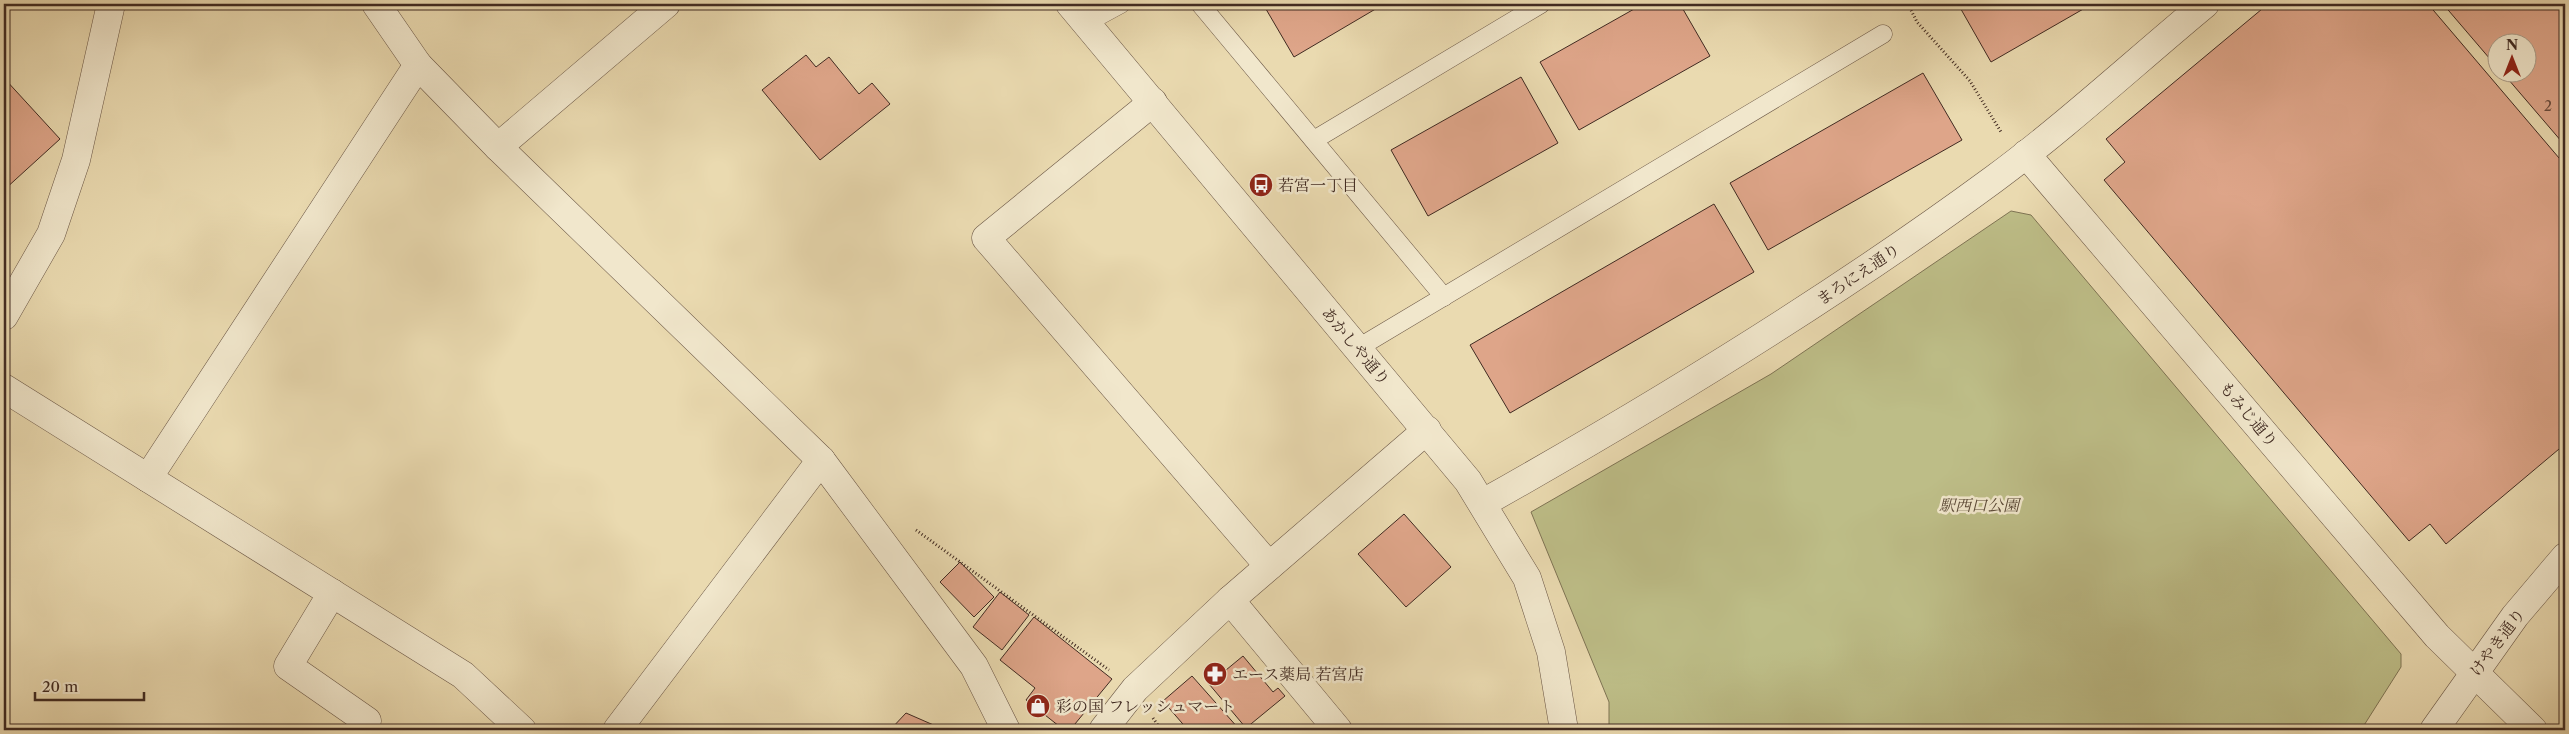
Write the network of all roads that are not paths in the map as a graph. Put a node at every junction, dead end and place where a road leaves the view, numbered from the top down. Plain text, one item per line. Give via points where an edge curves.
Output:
1 (111, 4) edge
2 (376, 4) edge
3 (666, 4) edge
4 (1121, 4) edge
5 (1200, 4) edge
6 (1541, 4) edge
7 (2205, 4) edge
8 (1078, 13) edge
9 (1883, 34) dead end
10 (418, 65) junction
11 (1153, 102) junction
12 (1314, 140) junction
13 (498, 147) junction
14 (2026, 154) junction
15 (1444, 296) junction
16 (4, 316) edge
17 (1358, 348) junction
18 (4, 388) edge
19 (1427, 430) junction
20 (821, 460) junction
21 (148, 478) junction
22 (1483, 503) junction
23 (2565, 557) edge
24 (1269, 566) junction
25 (332, 593) junction
26 (1230, 600) junction
27 (2474, 672) junction
28 (367, 721) dead end
29 (522, 730) edge
30 (617, 730) edge
31 (1006, 730) edge
32 (1103, 730) edge
33 (1338, 730) edge
34 (1564, 730) edge
35 (2434, 730) edge
36 (2533, 730) edge

1 - 16 street via 76,160 51,234
2 - 10 street
3 - 13 street
4 - 8 lane
5 - 12 lane
6 - 12 lane
7 - 14 street, まろにえ通り
8 - 11 street, あかしや通り
9 - 15 lane
10 - 13 street
10 - 21 street
11 - 17 street, あかしや通り
11 - 24 street via 986,238
12 - 15 lane
13 - 20 street
14 - 22 street, まろにえ通り via 1873,266 1642,412
14 - 27 street, もみじ通り via 2437,636
15 - 17 lane
17 - 19 street, あかしや通り
18 - 21 street
19 - 22 street, あかしや通り
19 - 24 street
20 - 30 street
20 - 31 street via 974,666
21 - 25 street
22 - 34 street, あかしや通り via 1526,578 1551,652
23 - 27 street, けやき通り via 2515,616
24 - 26 street
25 - 28 street via 288,666
25 - 29 street via 463,675
26 - 32 street via 1135,689
26 - 33 street
27 - 35 street, けやき通り
27 - 36 street, もみじ通り

